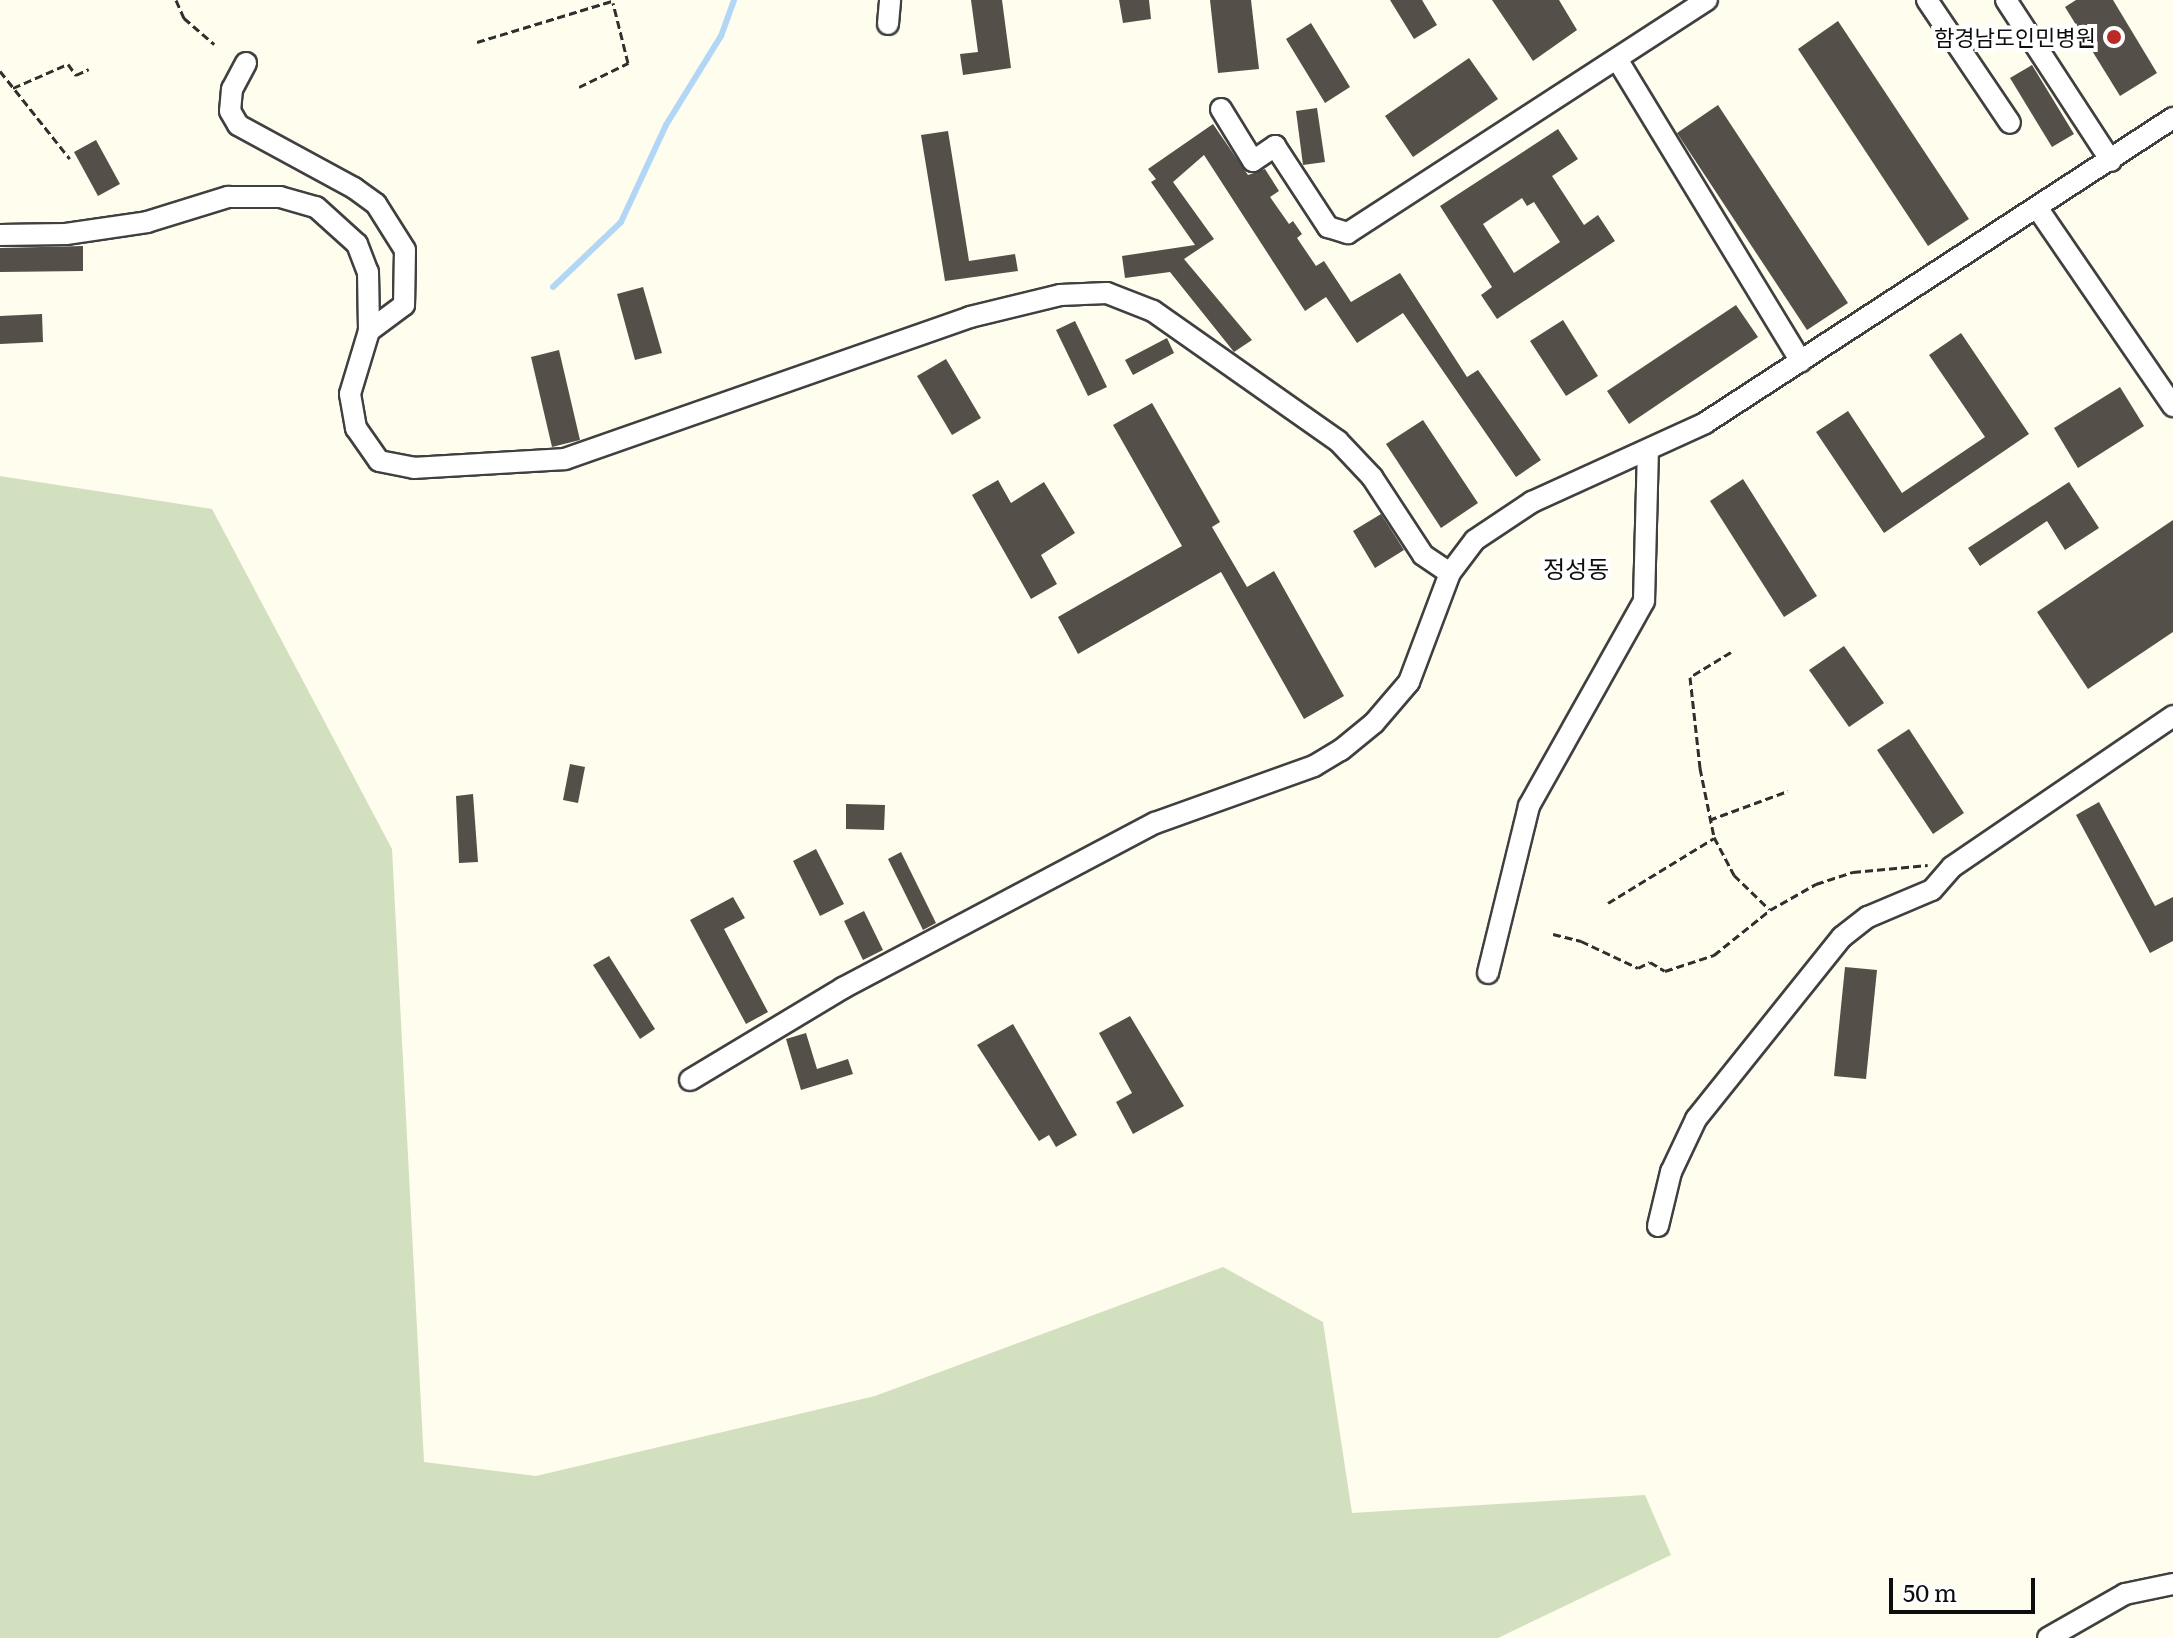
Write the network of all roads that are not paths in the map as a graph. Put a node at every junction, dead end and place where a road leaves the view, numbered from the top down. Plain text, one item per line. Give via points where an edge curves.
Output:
1 (890, 0) edge
2 (1707, 0) edge
3 (1927, 0) edge
4 (2006, 0) edge
5 (888, 24) dead end
6 (1617, 59) junction
7 (246, 63) dead end
8 (1221, 109) dead end
9 (2173, 118) edge
10 (2010, 123) dead end
11 (2111, 161) junction
12 (2038, 209) junction
13 (0, 235) edge
14 (369, 331) junction
15 (1801, 362) junction
16 (2173, 406) edge
17 (1648, 451) junction
18 (1450, 573) junction
19 (2173, 716) edge
20 (1488, 973) dead end
21 (690, 1080) dead end
22 (1658, 1226) dead end
23 (2173, 1584) edge
24 (2048, 1638) edge

1 - 5 street
2 - 6 street
3 - 10 street
4 - 11 street
6 - 8 street via 1348,233 1328,227 1275,146 1253,161
6 - 15 street
7 - 14 street via 232,89 230,111 238,125 376,204 405,250 404,305
9 - 11 street
11 - 12 street
12 - 15 street
12 - 16 street
13 - 14 street via 66,234 147,222 228,197 300,201 331,217 357,244 371,292
14 - 18 street via 352,378 351,412 379,461 414,468 526,465 634,437 970,317 1060,295 1107,293 1153,311 1338,441 1372,477 1423,555
15 - 17 street via 1705,423
17 - 18 street via 1532,502 1475,540
17 - 20 street via 1644,601 1529,806
18 - 21 street via 1409,682 1374,723 1341,750 1314,766 1155,823 843,988
19 - 22 street via 1952,867 1932,890 1868,917 1842,937 1725,1077 1679,1153
23 - 24 street via 2125,1594

